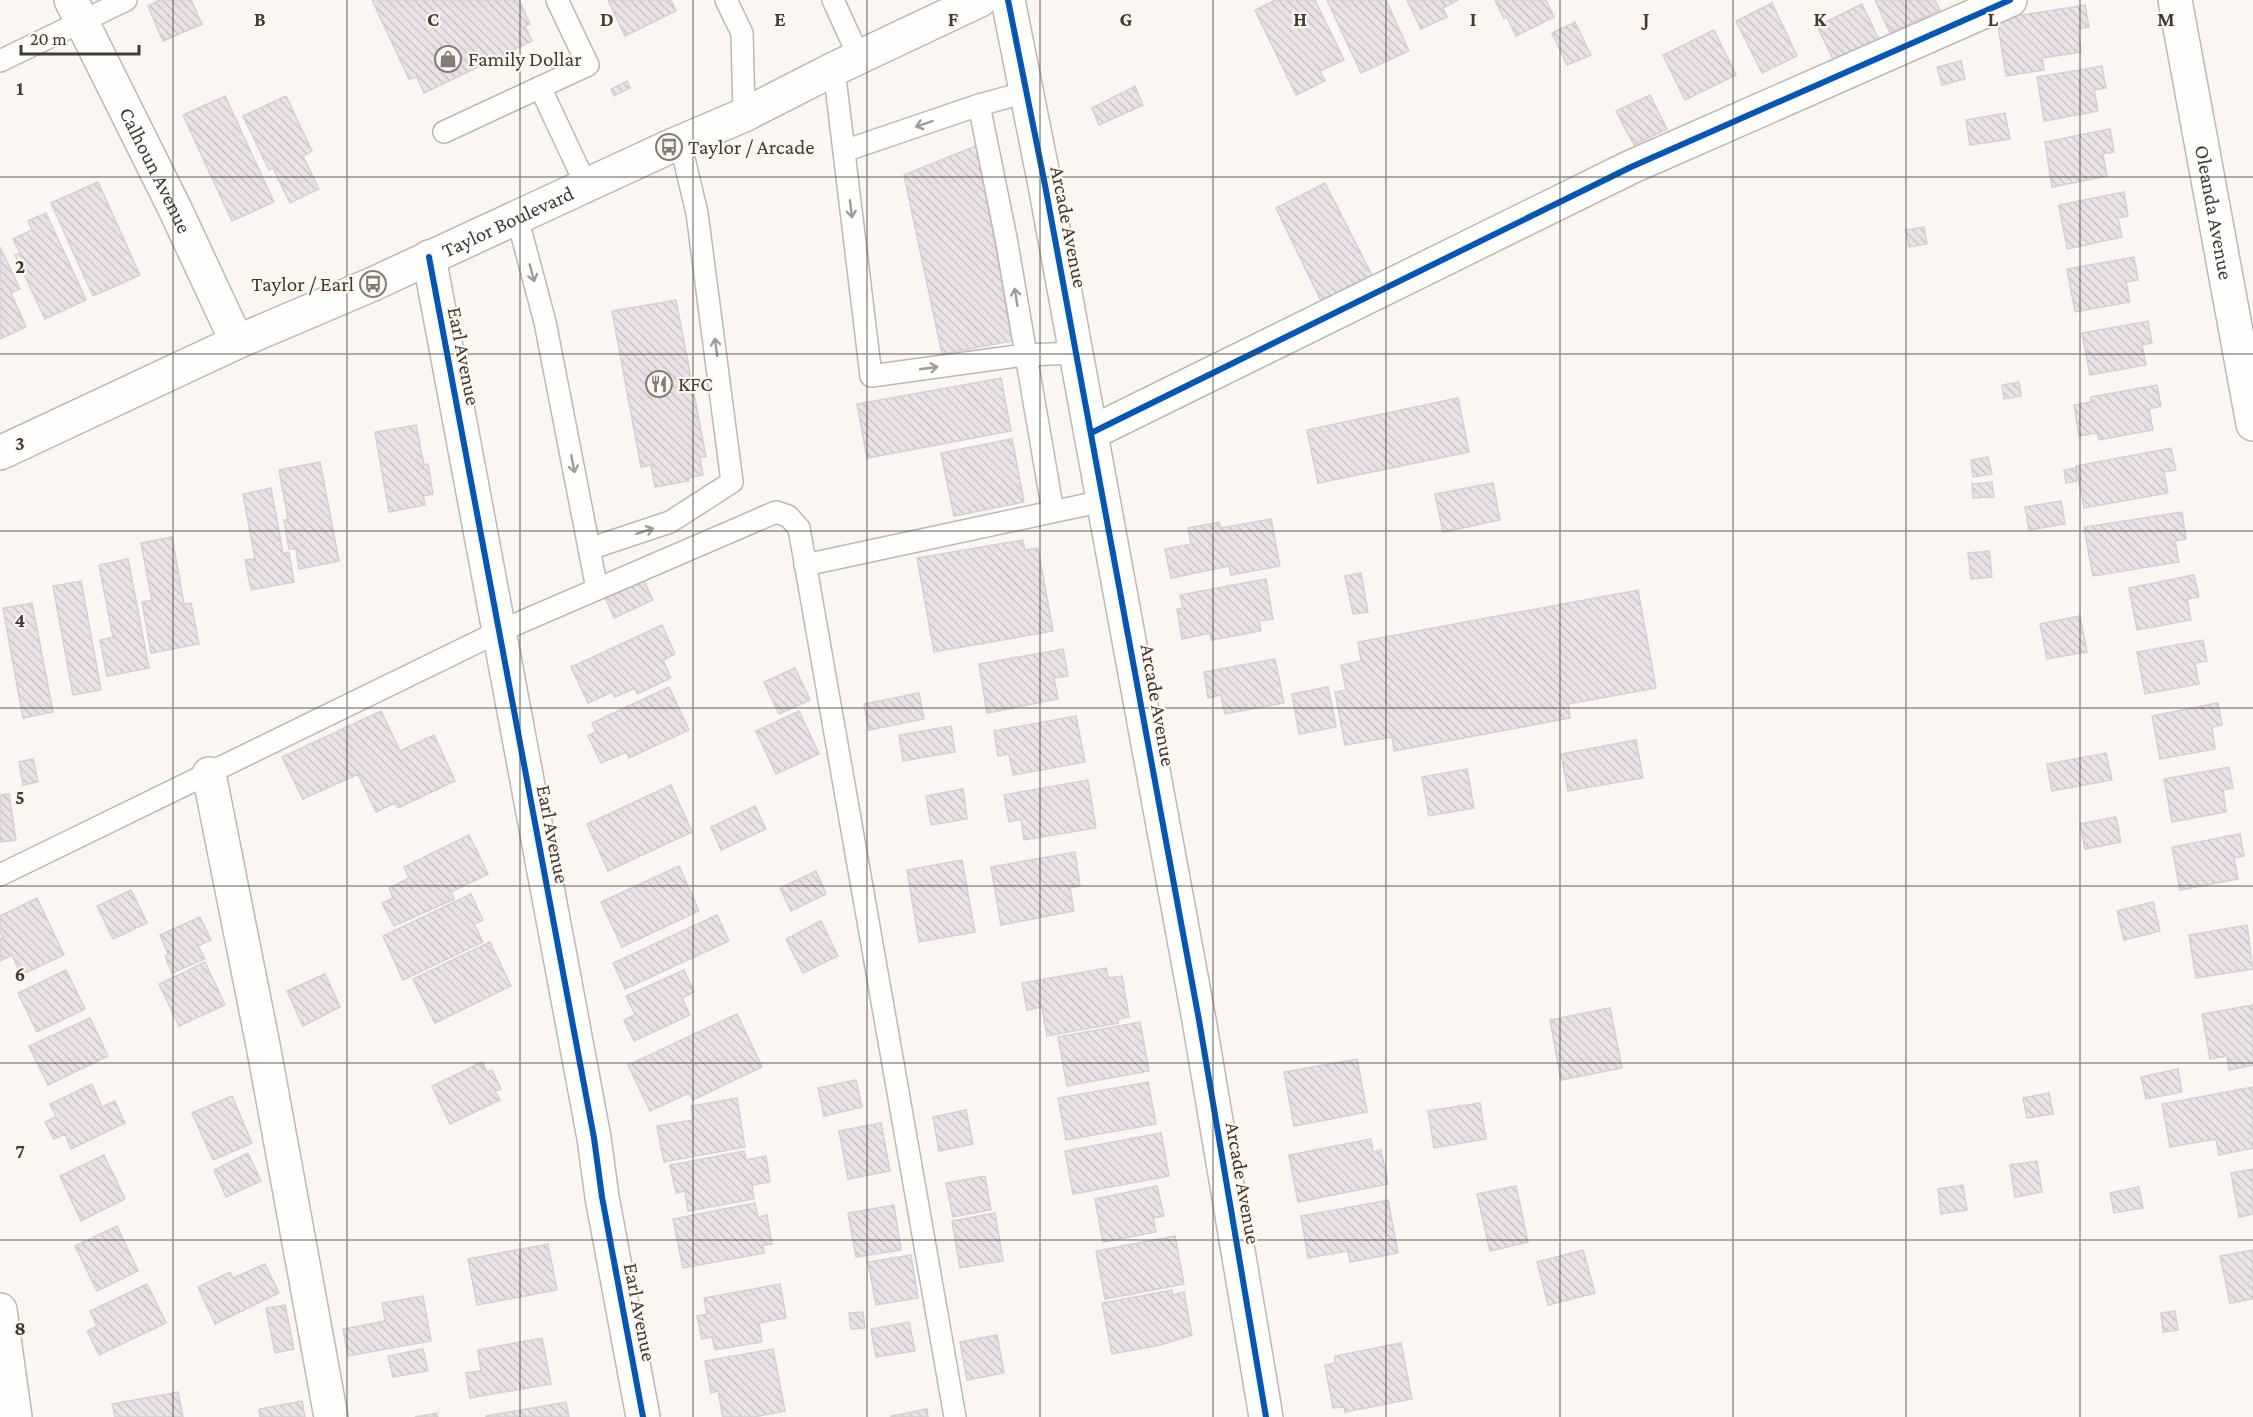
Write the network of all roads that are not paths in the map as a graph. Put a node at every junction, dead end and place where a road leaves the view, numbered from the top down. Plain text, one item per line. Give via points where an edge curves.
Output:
1 (126, 0) edge
2 (557, 0) edge
3 (726, 0) edge
4 (833, 0) edge
5 (980, 0) edge
6 (1008, 0) edge
7 (2010, 0) edge
8 (2175, 0) edge
9 (76, 11) edge
10 (0, 61) edge
11 (847, 63) junction
12 (540, 87) junction
13 (1027, 92) junction
14 (979, 105) junction
15 (744, 115) junction
16 (444, 132) dead end
17 (680, 142) junction
18 (844, 151) junction
19 (586, 185) junction
20 (517, 217) junction
21 (429, 257) junction
22 (237, 342) junction
23 (1076, 353) junction
24 (1025, 355) junction
25 (2253, 424) edge
26 (1091, 433) junction
27 (0, 453) edge
28 (1103, 501) junction
29 (1053, 512) junction
30 (589, 549) junction
31 (805, 566) junction
32 (597, 589) junction
33 (498, 632) junction
34 (209, 774) junction
35 (0, 875) edge
36 (0, 1310) edge
37 (15, 1417) edge
38 (331, 1417) edge
39 (643, 1417) edge
40 (955, 1417) edge
41 (1266, 1417) edge

1 - 9 lane
2 - 12 lane via 588,65
3 - 15 lane via 742,33
4 - 11 lane
5 - 11 street, Taylor Boulevard
6 - 13 street, Arcade Avenue
7 - 26 street via 1631,167
8 - 25 street, Oleanda Avenue
9 - 10 lane
9 - 22 street, Calhoun Avenue
11 - 15 street, Taylor Boulevard
11 - 18 lane
12 - 16 lane
12 - 19 lane
13 - 14 lane
13 - 23 street, Arcade Avenue
14 -> 18 lane
24 -> 14 lane
15 - 17 street, Taylor Boulevard
17 - 19 street, Taylor Boulevard
30 -> 17 lane via 670,522 732,482 697,213
18 -> 24 lane via 872,376
19 - 20 street, Taylor Boulevard
20 - 21 street, Taylor Boulevard
20 -> 30 lane via 545,322
21 - 22 street, Taylor Boulevard
21 - 33 street, Earl Avenue
22 - 27 street, Taylor Boulevard
23 - 24 lane
23 - 26 street, Arcade Avenue
24 - 29 lane
26 - 28 street, Arcade Avenue
28 - 29 lane
28 - 41 street, Arcade Avenue via 1199,1020
29 - 31 lane
30 - 32 lane
31 - 32 lane via 799,528 788,516 776,512
31 - 40 lane
32 - 33 lane
33 - 34 lane
33 - 39 street, Earl Avenue
34 - 35 lane
34 - 38 street
36 - 37 street

